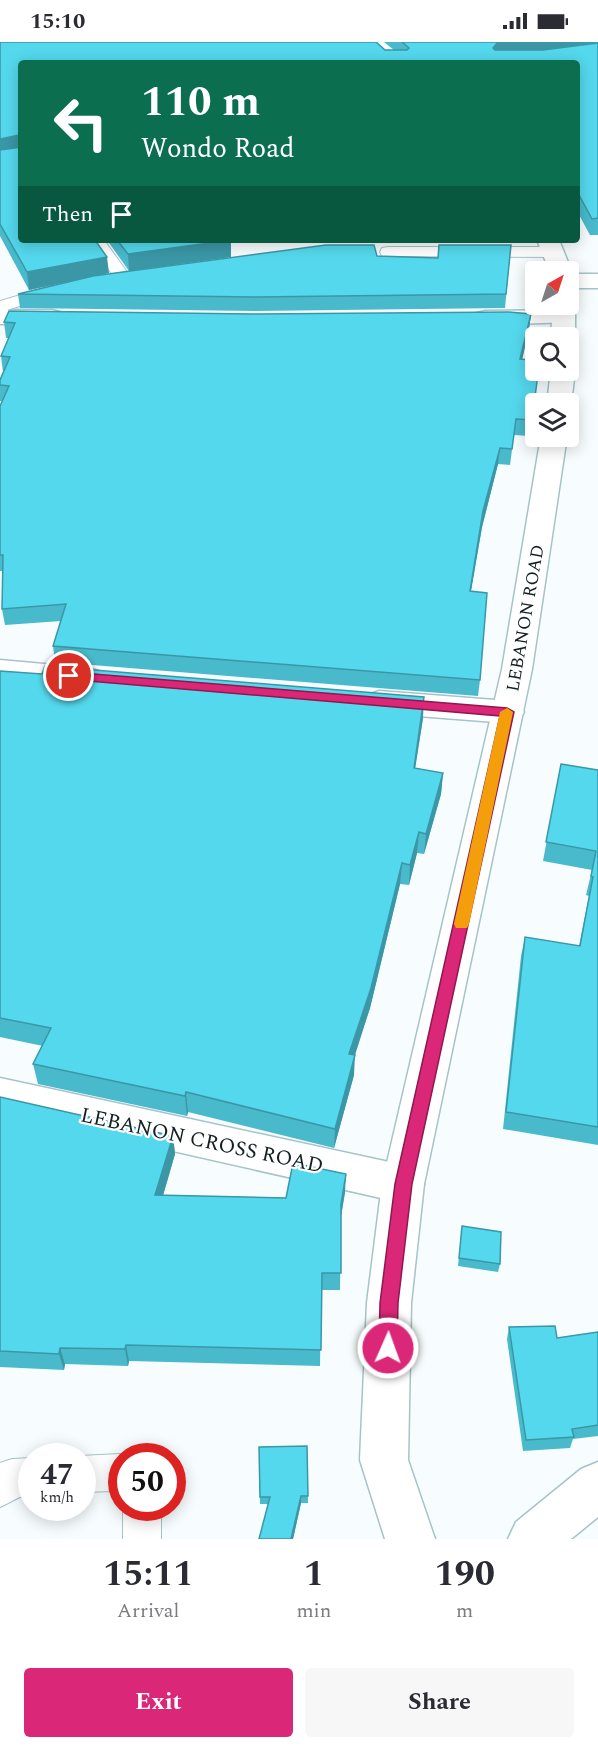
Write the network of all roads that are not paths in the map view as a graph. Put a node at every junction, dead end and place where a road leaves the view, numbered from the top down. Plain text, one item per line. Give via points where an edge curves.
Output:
1 (99, 243) edge
2 (384, 246) edge
3 (554, 255) edge
4 (400, 270) edge
5 (579, 280) edge
6 (598, 281) edge
7 (104, 282) edge
8 (66, 289) edge
9 (0, 307) edge
10 (0, 317) edge
11 (69, 318) edge
12 (469, 318) edge
13 (564, 320) edge
14 (552, 447) edge
15 (0, 670) edge
16 (118, 680) edge
17 (354, 700) edge
18 (507, 712) junction
19 (0, 1095) edge
20 (403, 1184) junction
21 (18, 1477) edge
22 (598, 1486) edge
23 (0, 1488) edge
24 (142, 1521) edge
25 (142, 1539) edge
26 (410, 1539) edge
27 (533, 1539) edge

1 - 7 lane via 130,278
2 - 3 lane
2 - 4 lane
5 - 6 main road
8 - 9 lane
10 - 11 main road
12 - 13 main road
14 - 18 main road, LEBANON ROAD
15 - 16 main road
17 - 18 main road
18 - 20 main road, LEBANON ROAD
19 - 20 main road, LEBANON CROSS ROAD
20 - 26 main road, LEBANON ROAD via 389,1303 384,1460
21 - 23 lane
22 - 27 main road
24 - 25 lane

